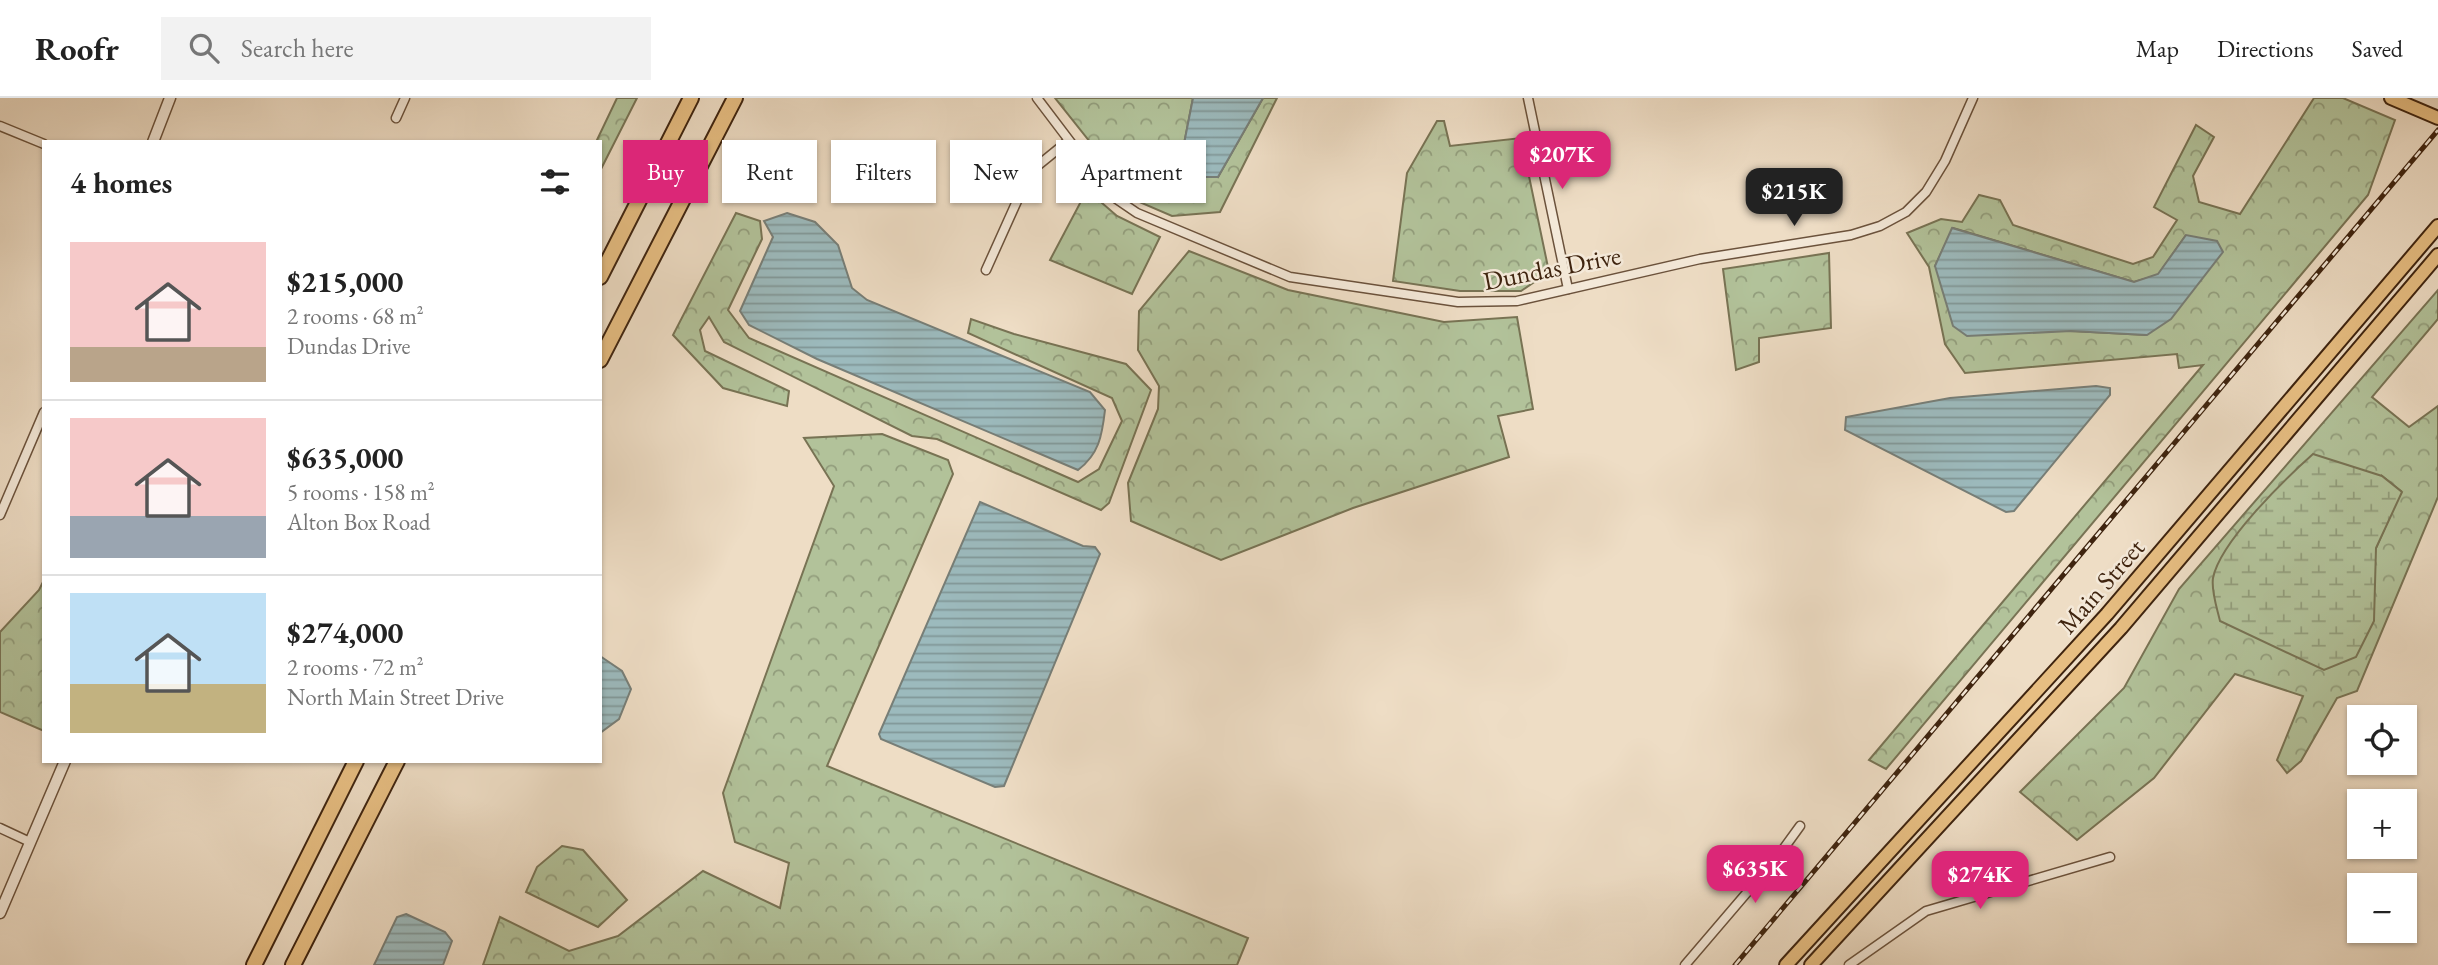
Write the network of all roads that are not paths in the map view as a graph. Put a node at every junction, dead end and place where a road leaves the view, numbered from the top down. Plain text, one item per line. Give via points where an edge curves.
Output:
1 (170, 98) edge
2 (405, 98) edge
3 (691, 98) edge
4 (735, 98) edge
5 (1037, 98) edge
6 (1528, 98) edge
7 (1973, 98) edge
8 (2390, 98) edge
9 (396, 118) dead end
10 (2438, 118) edge
11 (0, 126) edge
12 (154, 140) edge
13 (1067, 140) edge
14 (42, 143) edge
15 (1056, 150) edge
16 (1123, 203) edge
17 (2438, 226) edge
18 (2438, 255) edge
19 (986, 270) dead end
20 (602, 273) edge
21 (1568, 289) junction
22 (602, 356) edge
23 (42, 416) edge
24 (0, 514) edge
25 (2107, 614) junction
26 (2121, 628) junction
27 (64, 763) edge
28 (355, 763) edge
29 (396, 763) edge
30 (1800, 826) dead end
31 (0, 828) edge
32 (30, 842) junction
33 (2110, 857) dead end
34 (0, 913) edge
35 (254, 965) edge
36 (293, 965) edge
37 (1685, 965) edge
38 (1786, 965) edge
39 (1811, 965) edge
40 (1849, 965) edge

1 - 12 street
2 - 9 street
3 - 20 highway
4 - 22 highway
5 - 13 street, Dundas Drive
6 - 21 street
7 - 21 street, Dundas Drive via 1926,192 1906,212 1880,226
8 - 10 main road
11 - 14 street
15 - 19 street via 1026,181
16 - 21 street, Dundas Drive via 1277,273 1474,304 1517,301
17 - 25 main road, Main Street
18 - 26 main road, Main Street
23 - 24 street
25 - 26 street
25 - 38 main road, Main Street
26 - 39 main road, Main Street
27 - 32 street
28 - 35 highway
29 - 36 highway
30 - 37 street
31 - 32 street
32 - 34 street
33 - 40 street via 1926,911

